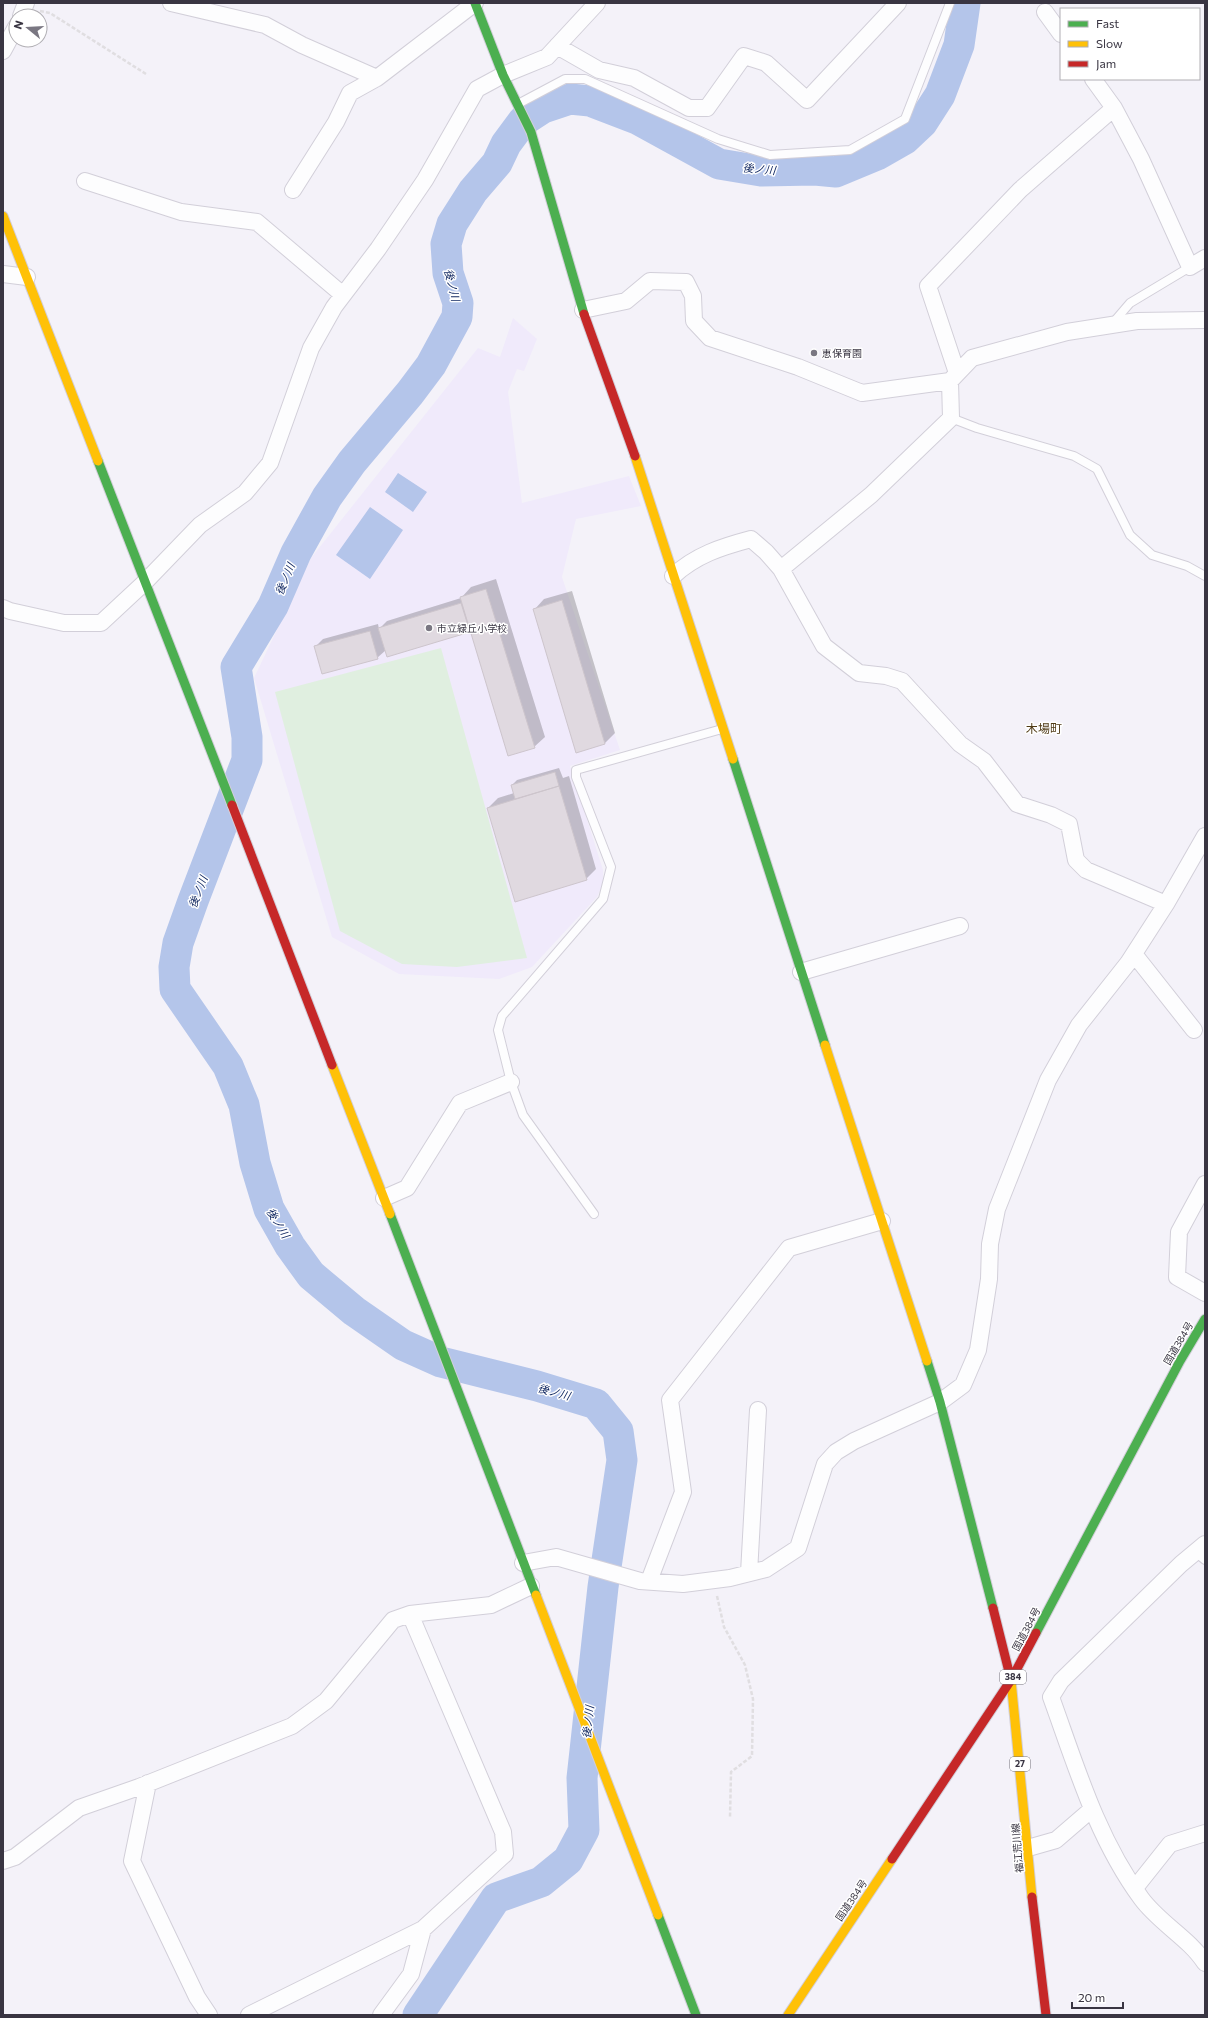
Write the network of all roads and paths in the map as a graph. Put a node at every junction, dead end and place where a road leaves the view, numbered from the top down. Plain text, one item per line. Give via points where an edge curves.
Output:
1 (171, 3) edge
2 (475, 3) edge
3 (597, 3) edge
4 (898, 3) edge
5 (950, 3) edge
6 (1045, 12) dead end
7 (48, 13) edge
8 (1060, 33) edge
9 (8, 42) edge
10 (557, 46) junction
11 (3, 51) edge
12 (146, 74) dead end
13 (503, 75) junction
14 (377, 78) junction
15 (1094, 80) edge
16 (517, 104) junction
17 (1114, 108) junction
18 (85, 180) dead end
19 (293, 190) dead end
20 (3, 216) edge
21 (1205, 258) edge
22 (1190, 267) junction
23 (3, 274) edge
24 (26, 277) junction
25 (343, 295) junction
26 (583, 310) junction
27 (1205, 320) edge
28 (1205, 324) edge
29 (1111, 325) junction
30 (954, 377) junction
31 (951, 418) junction
32 (781, 569) junction
33 (673, 576) junction
34 (1205, 576) edge
35 (144, 583) junction
36 (3, 608) edge
37 (722, 729) junction
38 (1205, 836) edge
39 (1166, 904) junction
40 (960, 926) dead end
41 (1134, 954) junction
42 (801, 972) junction
43 (1194, 1030) dead end
44 (510, 1082) junction
45 (1205, 1184) edge
46 (384, 1198) junction
47 (594, 1214) dead end
48 (882, 1221) junction
49 (1205, 1293) edge
50 (1205, 1318) edge
51 (940, 1402) junction
52 (758, 1410) dead end
53 (1202, 1552) edge
54 (523, 1563) junction
55 (749, 1573) junction
56 (713, 1580) junction
57 (649, 1581) junction
58 (531, 1586) junction
59 (410, 1614) junction
60 (1011, 1680) junction
61 (148, 1783) junction
62 (1092, 1809) junction
63 (730, 1817) dead end
64 (1205, 1832) edge
65 (1028, 1848) junction
66 (3, 1861) edge
67 (1135, 1888) junction
68 (423, 1929) junction
69 (1205, 1963) edge
70 (209, 2015) edge
71 (250, 2015) edge
72 (380, 2015) edge
73 (696, 2015) edge
74 (788, 2015) edge
75 (1046, 2015) edge

1 - 14 street via 266,25 302,45
2 - 13 main road, 福江荒川線
2 - 14 street
3 - 10 street
4 - 10 street via 807,100 766,63 744,56 708,108 689,108 634,78 599,70
5 - 16 lane via 905,119 850,150 770,155 718,138 585,79 565,79
6 - 8 street
7 - 12 path
9 - 11 street
10 - 13 street via 547,57
13 - 16 main road, 福江荒川線
13 - 25 street via 477,89 425,180
14 - 19 street via 350,93 336,122
15 - 17 street
16 - 26 main road, 福江荒川線 via 530,132
17 - 22 street via 1141,159
17 - 30 street via 1020,190 928,286
18 - 25 street via 181,212 257,222
20 - 24 main road
21 - 22 street
22 - 29 lane via 1130,302
23 - 24 street
24 - 35 main road
25 - 35 street via 311,348 270,463 245,493 200,525
26 - 30 street via 626,300 650,281 686,282 693,296 694,321 710,338 798,367 862,392
26 - 33 main road, 福江荒川線 via 647,492
27 - 28 street
27 - 29 street via 1137,321
29 - 30 street via 1067,332 972,358
30 - 31 street
31 - 32 street via 871,495
31 - 34 lane via 1074,456 1097,469 1130,535 1152,555 1187,566
32 - 33 street via 751,539 717,548 685,565
32 - 39 street via 824,646 859,673 902,681 960,744 984,761 1018,804 1052,815 1069,824 1076,860 1086,870
33 - 37 main road, 福江荒川線
35 - 36 street via 101,623 64,623
35 - 46 main road via 222,777
37 - 42 main road, 福江荒川線
37 - 44 lane via 576,770 576,777 611,867 603,899 502,1016 498,1030
38 - 39 street
39 - 41 street
40 - 42 street
41 - 43 street
41 - 51 street via 1079,1025 1048,1080 997,1209 990,1244 989,1279 978,1350 963,1385
42 - 48 main road, 福江荒川線
44 - 46 street via 460,1103 406,1188
44 - 47 lane via 523,1115
45 - 49 street via 1179,1232 1177,1277
46 - 54 main road
48 - 51 main road, 福江荒川線
48 - 57 street via 789,1248 670,1400 683,1492
50 - 60 main road, 国道384号 / 384
51 - 55 street via 854,1441 836,1452 826,1464 798,1548 766,1569
51 - 60 main road, 福江荒川線
52 - 55 street
53 - 62 street via 1061,1681 1051,1698
54 - 57 street via 556,1558 640,1581
54 - 58 main road
55 - 56 street
56 - 57 street via 684,1584
56 - 63 path via 724,1627 745,1665 753,1699 752,1756 731,1772
58 - 59 street via 492,1604
58 - 73 main road
59 - 61 street via 393,1620 326,1701 292,1726
59 - 68 street via 503,1832 505,1854
60 - 65 main road, 福江荒川線 / 27
60 - 74 main road, 国道384号 / 384
61 - 66 street via 79,1808 15,1857
61 - 70 street via 132,1861 197,1997
62 - 65 street via 1056,1840
62 - 67 street via 1106,1840
64 - 67 street via 1170,1844
65 - 75 main road, 福江荒川線 / 27
67 - 69 street via 1142,1899
68 - 71 street
68 - 72 street via 410,1974

